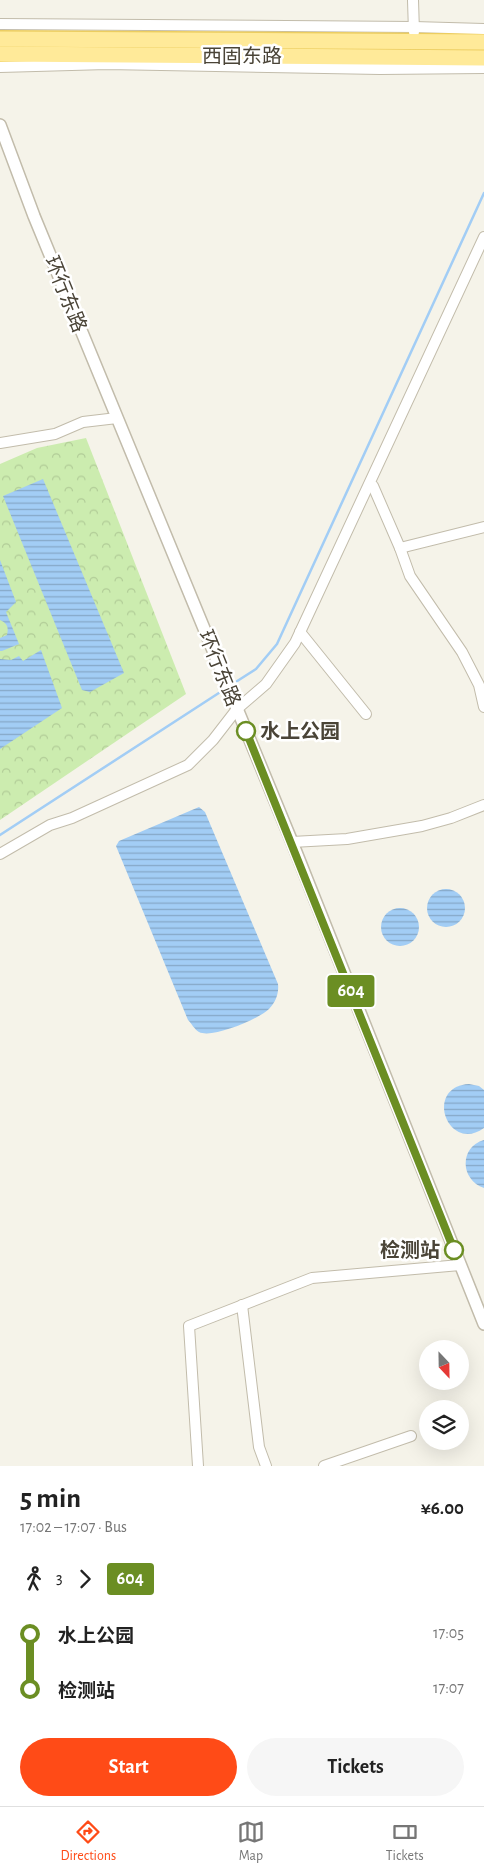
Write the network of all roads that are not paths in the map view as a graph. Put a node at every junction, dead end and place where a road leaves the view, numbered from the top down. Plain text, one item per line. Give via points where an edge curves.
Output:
1 (413, 0) edge
2 (0, 24) edge
3 (484, 29) edge
4 (414, 34) junction
5 (0, 39) edge
6 (274, 40) junction
7 (484, 42) edge
8 (0, 54) edge
9 (275, 57) junction
10 (414, 58) junction
11 (484, 58) edge
12 (0, 67) edge
13 (484, 68) edge
14 (0, 125) edge
15 (484, 237) edge
16 (116, 418) junction
17 (0, 443) edge
18 (373, 486) dead end
19 (484, 527) edge
20 (400, 548) junction
21 (300, 632) junction
22 (235, 706) junction
23 (484, 706) edge
24 (366, 714) dead end
25 (484, 804) edge
26 (292, 842) junction
27 (0, 854) edge
28 (460, 1265) junction
29 (242, 1304) junction
30 (484, 1324) edge
31 (411, 1436) dead end
32 (198, 1466) edge
33 (266, 1466) edge
34 (324, 1466) edge

1 - 4 street
2 - 4 street
3 - 4 street
4 - 6 main road, 西固东路
4 - 7 main road, 西固东路
4 - 10 street
5 - 6 main road, 西固东路
6 - 9 main road
8 - 9 main road, 西固东路
9 - 10 main road, 西固东路
10 - 11 main road, 西固东路
12 - 13 street via 114,64
14 - 16 street, 环行东路
15 - 21 street
16 - 17 street via 83,422 55,434
16 - 22 street, 环行东路
18 - 20 street
19 - 20 street
20 - 23 street via 410,576 462,652 479,686
21 - 22 street via 266,684
21 - 24 street
22 - 26 street, 环行东路
22 - 27 street via 212,740 188,765 50,825
25 - 26 street via 422,826 346,838
26 - 28 street, 环行东路
28 - 29 street via 312,1278
28 - 30 street, 环行东路
29 - 32 street via 190,1326
29 - 33 street via 259,1447
31 - 34 street

